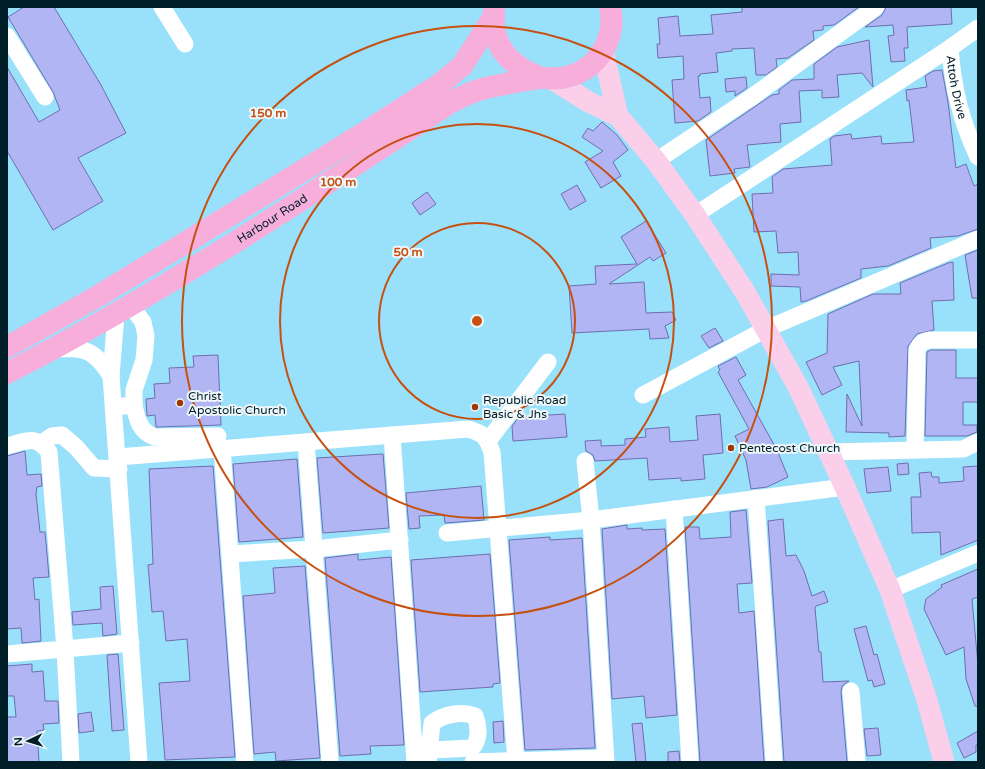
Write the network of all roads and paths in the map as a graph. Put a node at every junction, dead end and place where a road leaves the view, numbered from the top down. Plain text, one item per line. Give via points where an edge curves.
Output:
1 (162, 7) edge
2 (876, 7) edge
3 (613, 10) edge
4 (494, 12) edge
5 (978, 28) edge
6 (7, 36) edge
7 (185, 44) dead end
8 (950, 48) junction
9 (603, 51) junction
10 (547, 79) junction
11 (45, 97) dead end
12 (618, 116) junction
13 (978, 157) edge
14 (656, 161) junction
15 (695, 215) junction
16 (978, 239) edge
17 (123, 310) junction
18 (766, 329) junction
19 (978, 340) edge
20 (7, 347) edge
21 (53, 349) junction
22 (548, 362) dead end
23 (7, 373) edge
24 (111, 376) junction
25 (643, 395) dead end
26 (134, 406) junction
27 (114, 407) junction
28 (392, 435) junction
29 (488, 441) junction
30 (34, 442) junction
31 (220, 442) junction
32 (306, 442) junction
33 (978, 442) edge
34 (7, 445) edge
35 (915, 450) junction
36 (828, 452) junction
37 (585, 461) dead end
38 (118, 463) junction
39 (845, 487) junction
40 (756, 498) junction
41 (674, 509) junction
42 (591, 520) junction
43 (498, 528) junction
44 (447, 533) dead end
45 (400, 540) junction
46 (314, 549) junction
47 (978, 552) edge
48 (230, 554) junction
49 (890, 590) junction
50 (131, 643) junction
51 (65, 649) junction
52 (7, 654) edge
53 (851, 691) dead end
54 (606, 760) edge
55 (516, 761) edge
56 (71, 762) edge
57 (139, 762) edge
58 (245, 762) edge
59 (330, 762) edge
60 (415, 762) edge
61 (473, 762) edge
62 (690, 762) edge
63 (774, 762) edge
64 (856, 762) edge
65 (944, 762) edge

1 - 7 street
2 - 14 street via 749,99
3 - 9 highway, Harbour Road via 612,27
4 - 10 highway, Harbour Road via 495,32 508,58 525,72
4 - 20 highway, Harbour Road via 462,66 440,84 100,295
5 - 8 street, Attoh Drive
6 - 11 street
8 - 13 street, Attoh Drive via 957,102
8 - 15 street
9 - 10 highway, Harbour Road via 594,63 581,72 567,77
9 - 12 main road
10 - 12 main road
10 - 17 highway, Harbour Road via 468,93 292,207
12 - 14 main road
14 - 15 main road
15 - 18 main road
16 - 18 street
17 - 21 highway, Harbour Road
17 - 24 street
17 - 26 street via 143,322 146,336 144,360 134,390
18 - 25 street
18 - 36 main road via 798,387
19 - 35 street via 930,340 919,345
21 - 23 highway, Harbour Road
21 - 24 street via 87,350 100,359
22 - 29 street
24 - 27 street
26 - 27 street
26 - 31 street via 142,429 154,438
27 - 38 street
28 - 29 street via 468,429 480,433
28 - 32 street
28 - 45 street
29 - 43 street via 492,452
30 - 34 street
30 - 38 street via 52,436 62,436 76,447 94,468
30 - 51 street via 49,452
31 - 32 street
31 - 38 street
31 - 48 street
32 - 46 street
33 - 35 street via 963,449
35 - 36 street
36 - 39 main road
37 - 42 street
38 - 50 street
39 - 40 street
39 - 49 main road
40 - 41 street
40 - 63 street
41 - 42 street
41 - 62 street
42 - 43 street
42 - 54 street
43 - 44 street
43 - 55 street
45 - 46 street
45 - 60 street
46 - 48 street
46 - 59 street
47 - 49 street
48 - 58 street
49 - 65 main road via 927,700
50 - 51 street
50 - 57 street
51 - 52 street
51 - 56 street
53 - 64 street
54 - 55 street
55 - 61 street

